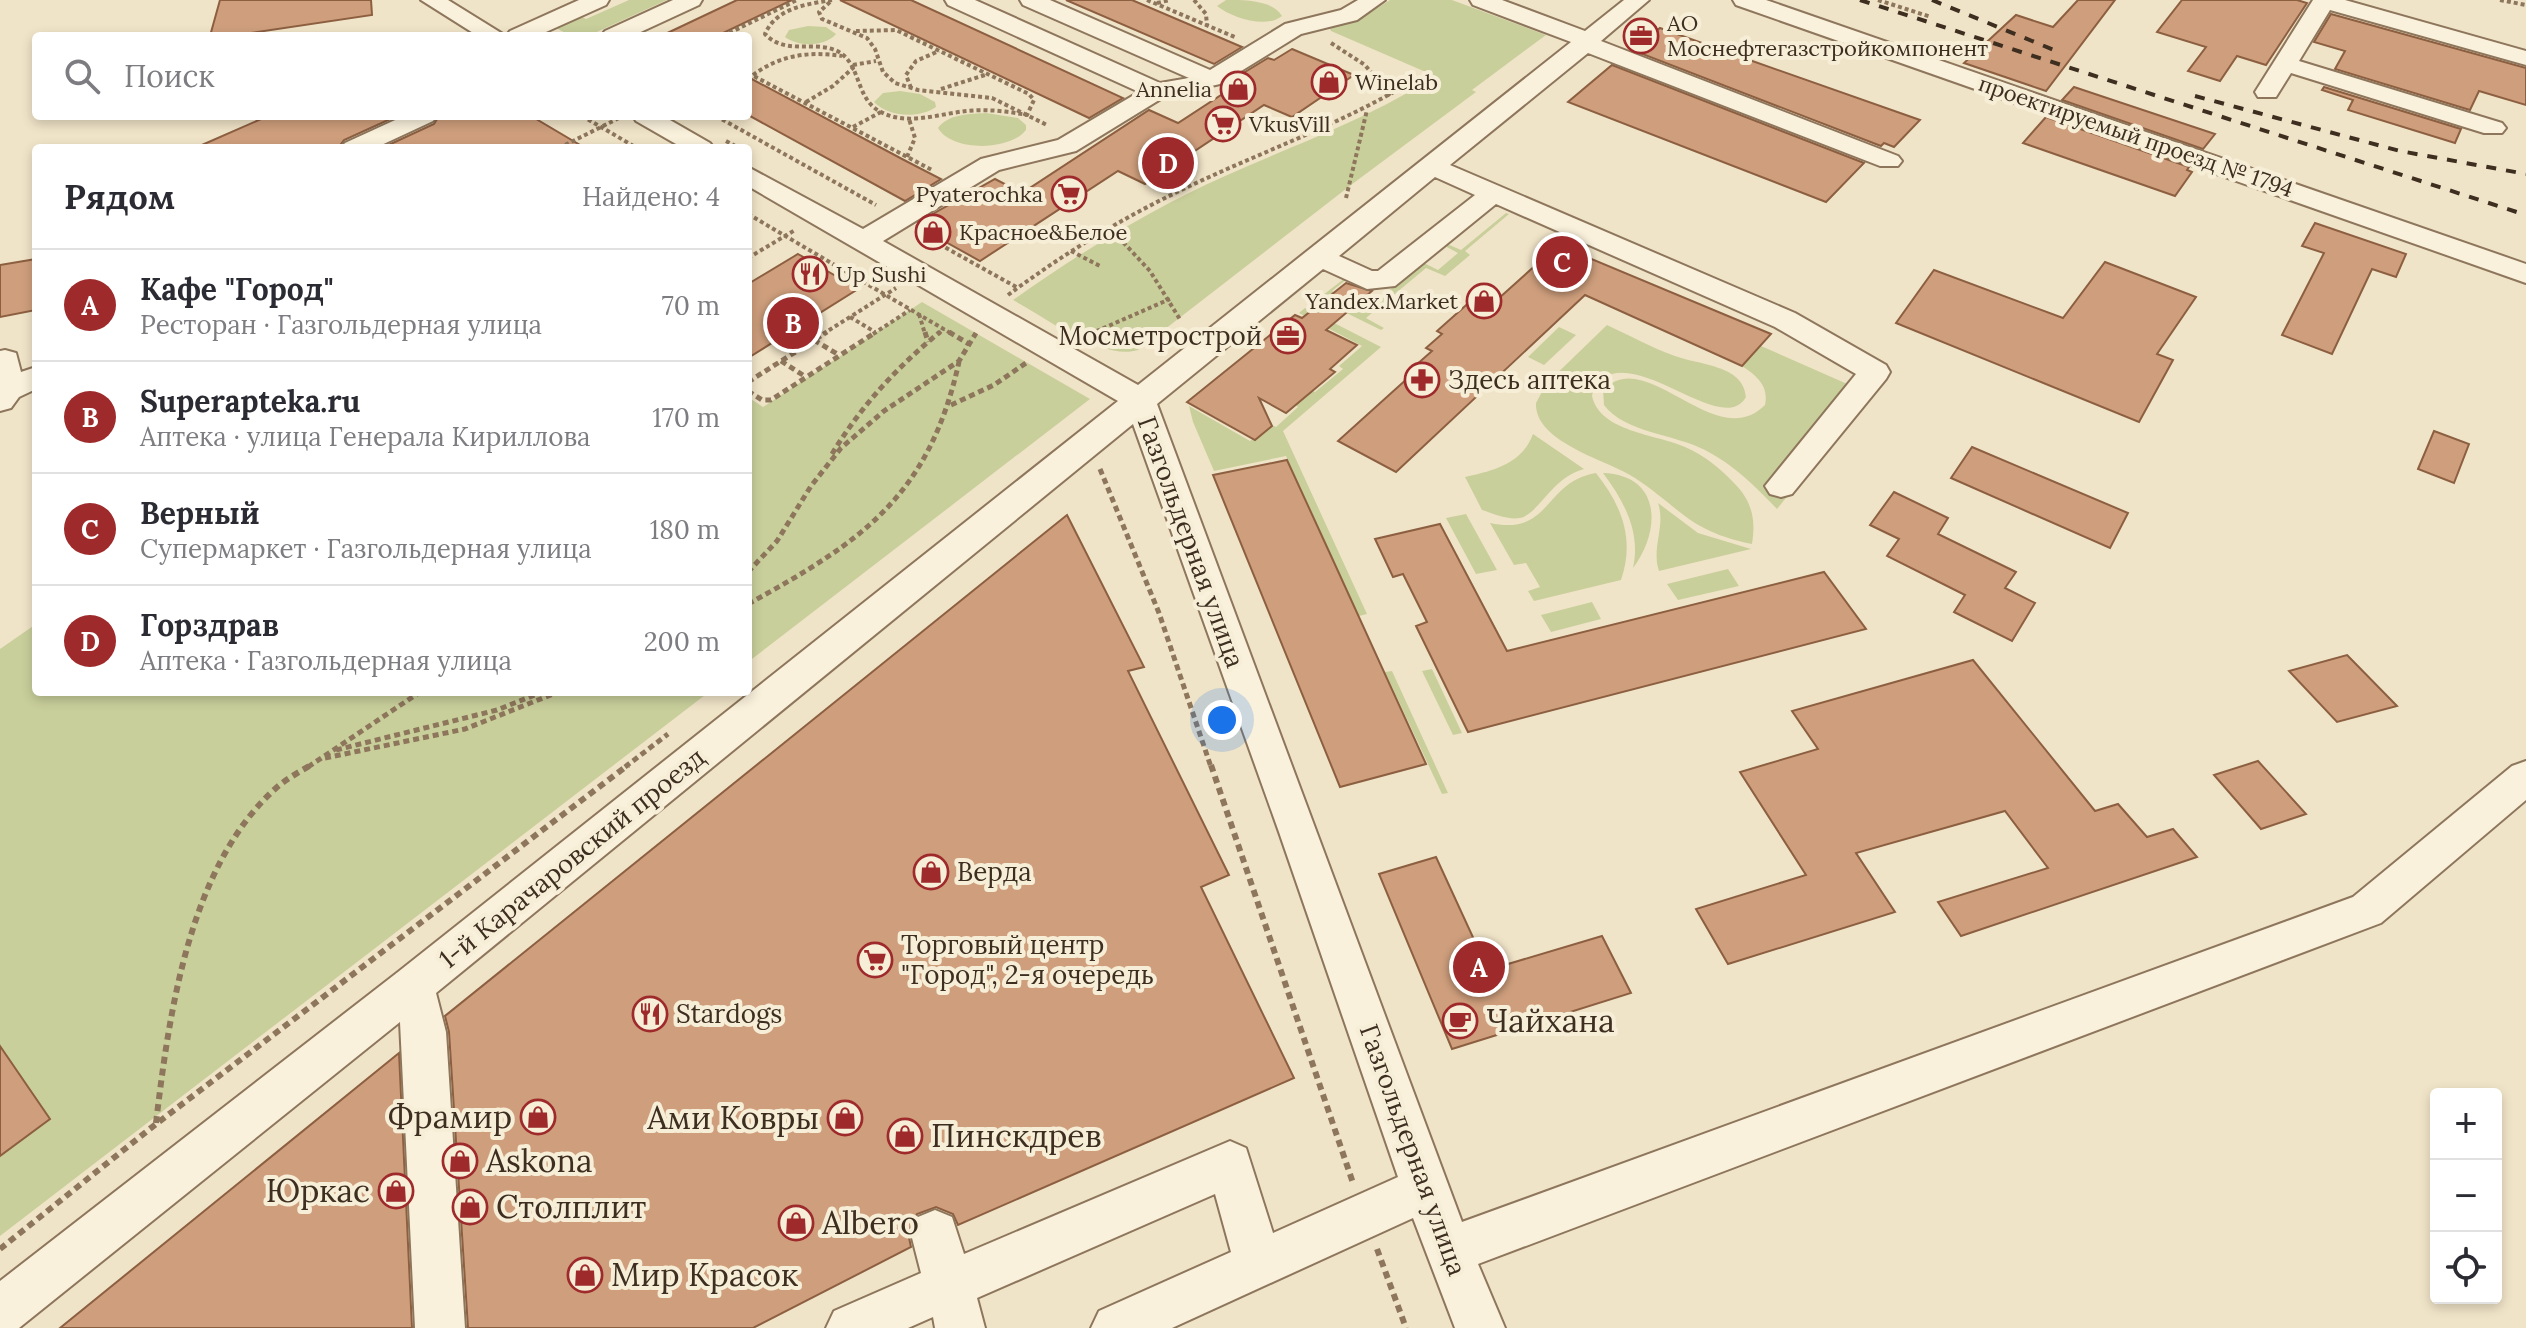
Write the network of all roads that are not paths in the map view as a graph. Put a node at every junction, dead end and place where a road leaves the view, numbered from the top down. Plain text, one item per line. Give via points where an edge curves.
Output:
1 (432, 0) edge
2 (598, 0) edge
3 (691, 0) edge
4 (956, 0) edge
5 (1031, 0) edge
6 (1374, 0) edge
7 (1481, 0) edge
8 (1638, 0) edge
9 (1744, 0) edge
10 (2324, 0) edge
11 (488, 32) edge
12 (527, 32) edge
13 (622, 32) edge
14 (1586, 42) junction
15 (2526, 58) edge
16 (2285, 64) junction
17 (1211, 79) junction
18 (1157, 91) junction
19 (2267, 92) dead end
20 (415, 120) edge
21 (655, 120) edge
22 (2493, 128) dead end
23 (712, 143) edge
24 (363, 144) edge
25 (1889, 161) dead end
26 (1431, 166) junction
27 (752, 177) edge
28 (1493, 193) junction
29 (863, 241) junction
30 (1318, 256) junction
31 (2526, 274) edge
32 (32, 378) edge
33 (3, 384) edge
34 (1140, 400) junction
35 (1773, 482) dead end
36 (2526, 777) edge
37 (413, 986) junction
38 (1424, 1189) junction
39 (935, 1234) dead end
40 (1449, 1251) junction
41 (1258, 1264) junction
42 (954, 1306) edge
43 (0, 1312) edge
44 (1477, 1327) edge
45 (440, 1328) edge
46 (851, 1328) edge
47 (1116, 1328) edge

1 - 11 street
2 - 12 street
3 - 13 street
4 - 18 street
5 - 17 street
6 - 17 street via 1349,15 1293,29
7 - 14 street
8 - 14 street, Газгольдерная улица
9 - 31 street, проектируемый проезд № 1794
10 - 15 street
10 - 16 street
14 - 25 street
14 - 26 street, Газгольдерная улица
16 - 19 street
16 - 22 street
17 - 18 street
18 - 29 street via 1067,146 1002,160
20 - 24 street
21 - 23 street
26 - 28 street
26 - 30 street, Газгольдерная улица
27 - 29 street
28 - 30 street via 1385,280 1367,280
28 - 35 street via 1785,320 1868,368
29 - 34 street
30 - 34 street, Газгольдерная улица
32 - 33 street
34 - 37 street, 1-й Карачаровский проезд
34 - 38 street, Газгольдерная улица
36 - 40 street via 2367,910
37 - 43 street, 1-й Карачаровский проезд
37 - 45 street via 424,1032
38 - 40 street, Газгольдерная улица
38 - 41 street
39 - 42 street
40 - 44 street, Газгольдерная улица
41 - 42 street via 1230,1164
41 - 47 street
42 - 46 street

